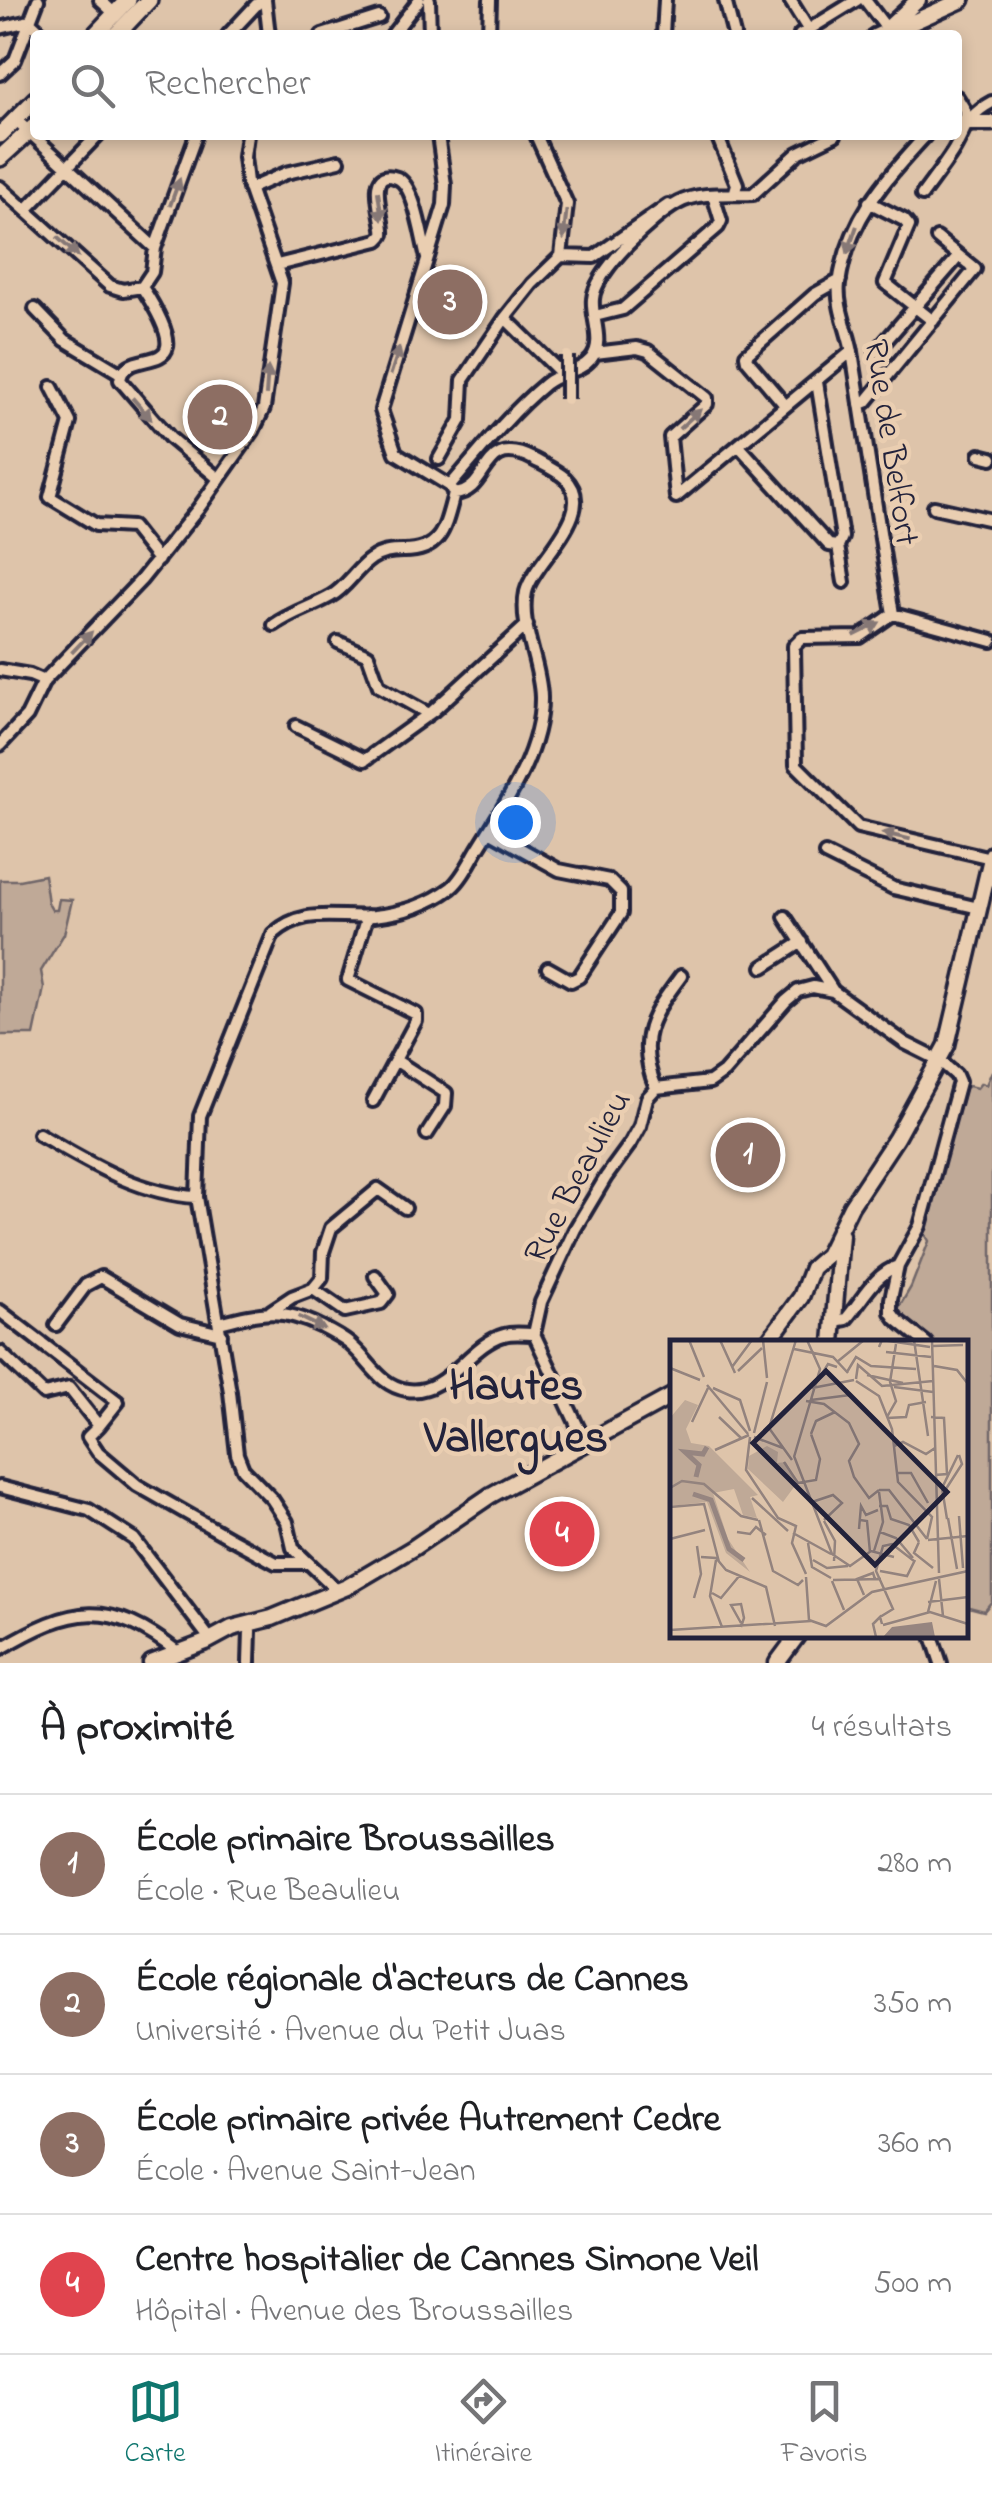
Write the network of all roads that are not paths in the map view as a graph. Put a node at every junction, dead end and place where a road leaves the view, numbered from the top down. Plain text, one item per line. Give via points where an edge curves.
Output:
1 (38, 0) edge
2 (100, 0) edge
3 (128, 0) edge
4 (149, 0) edge
5 (264, 0) edge
6 (419, 0) edge
7 (429, 0) edge
8 (490, 0) edge
9 (665, 0) edge
10 (724, 0) edge
11 (790, 0) edge
12 (857, 0) edge
13 (865, 0) edge
14 (918, 0) edge
15 (962, 0) edge
16 (115, 14) junction
17 (379, 17) dead end
18 (29, 22) junction
19 (0, 28) edge
20 (915, 29) edge
21 (38, 30) edge
22 (100, 30) edge
23 (121, 30) edge
24 (233, 30) edge
25 (268, 30) edge
26 (338, 30) edge
27 (396, 30) edge
28 (430, 30) edge
29 (489, 30) edge
30 (663, 30) edge
31 (733, 30) edge
32 (803, 30) edge
33 (807, 30) edge
34 (880, 30) edge
35 (885, 30) edge
36 (0, 74) edge
37 (992, 102) edge
38 (30, 104) edge
39 (14, 118) junction
40 (962, 122) edge
41 (962, 123) edge
42 (992, 123) edge
43 (30, 128) edge
44 (30, 131) edge
45 (0, 135) edge
46 (42, 140) edge
47 (93, 140) edge
48 (194, 140) edge
49 (246, 140) edge
50 (439, 140) edge
51 (538, 140) edge
52 (719, 140) edge
53 (824, 140) edge
54 (922, 140) edge
55 (956, 140) edge
56 (0, 158) edge
57 (339, 161) dead end
58 (67, 167) junction
59 (0, 187) edge
60 (249, 189) junction
61 (734, 191) junction
62 (922, 194) dead end
63 (713, 195) junction
64 (678, 202) junction
65 (869, 202) junction
66 (26, 210) junction
67 (936, 238) dead end
68 (155, 248) junction
69 (561, 256) junction
70 (959, 256) junction
71 (427, 259) junction
72 (277, 266) junction
73 (840, 280) junction
74 (142, 288) junction
75 (916, 307) junction
76 (35, 308) dead end
77 (595, 316) junction
78 (505, 318) junction
79 (933, 321) junction
80 (852, 351) junction
81 (876, 352) dead end
82 (595, 353) junction
83 (567, 356) dead end
84 (120, 373) junction
85 (561, 373) junction
86 (817, 382) junction
87 (52, 387) dead end
88 (567, 399) dead end
89 (860, 404) junction
90 (786, 405) junction
91 (739, 446) junction
92 (439, 459) dead end
93 (219, 479) junction
94 (452, 490) junction
95 (934, 507) dead end
96 (992, 520) edge
97 (838, 546) junction
98 (158, 560) junction
99 (844, 582) dead end
100 (893, 614) junction
101 (274, 625) dead end
102 (527, 625) junction
103 (986, 639) edge
104 (338, 642) dead end
105 (0, 670) edge
106 (44, 682) junction
107 (429, 714) junction
108 (296, 726) dead end
109 (0, 745) edge
110 (488, 831) junction
111 (825, 854) dead end
112 (992, 856) edge
113 (979, 908) junction
114 (367, 916) junction
115 (786, 917) dead end
116 (802, 942) junction
117 (763, 967) dead end
118 (548, 968) dead end
119 (680, 976) dead end
120 (834, 991) junction
121 (395, 1060) junction
122 (939, 1060) junction
123 (656, 1088) junction
124 (372, 1101) dead end
125 (39, 1134) dead end
126 (427, 1134) dead end
127 (196, 1197) junction
128 (405, 1208) dead end
129 (842, 1224) junction
130 (898, 1266) junction
131 (375, 1276) dead end
132 (827, 1280) junction
133 (313, 1290) junction
134 (0, 1311) edge
135 (271, 1311) junction
136 (835, 1316) junction
137 (56, 1324) dead end
138 (220, 1328) junction
139 (908, 1328) junction
140 (534, 1334) junction
141 (769, 1340) edge
142 (832, 1340) edge
143 (909, 1340) edge
144 (922, 1340) edge
145 (0, 1352) edge
146 (670, 1397) edge
147 (99, 1426) junction
148 (585, 1442) junction
149 (0, 1486) edge
150 (306, 1563) junction
151 (338, 1590) junction
152 (246, 1623) junction
153 (796, 1638) edge
154 (933, 1638) edge
155 (210, 1639) junction
156 (0, 1649) edge
157 (176, 1657) edge
158 (151, 1663) edge
159 (249, 1663) edge
160 (777, 1663) edge
161 (941, 1663) edge

1 - 18 street
2 - 16 street
3 - 16 main road
4 - 23 main road
5 - 24 street
5 - 25 street
6 - 27 street
7 - 28 street
8 - 29 street
9 - 30 street
10 - 31 street
11 - 32 street
12 - 33 street
13 - 34 street
14 - 35 street
15 - 20 street
16 - 22 main road
17 - 26 street
18 - 19 street
18 - 21 street
18 - 36 street via 15,60
37 - 40 street
38 - 39 main road
39 - 43 street
39 - 45 main road
41 - 42 street
44 - 56 main road
46 - 58 street
47 - 58 street
68 -> 48 street
49 - 60 street
50 - 71 street via 444,206
51 -> 69 street via 567,204
52 - 61 street via 738,184
53 - 61 street via 798,152 753,194
54 - 65 street
55 - 62 street
57 - 60 street
58 - 66 street
58 - 68 street
59 - 66 street
60 - 72 street
61 - 63 street
63 - 64 street
63 - 77 street via 718,227 624,310
64 - 69 street via 594,258
64 - 77 street via 599,279
65 -> 73 street
65 - 75 street via 912,223 885,283
66 -> 74 street via 110,286
67 - 70 street
68 - 74 street
69 - 78 street
70 - 75 street
70 - 79 street via 974,269
71 -> 72 street via 410,189 392,176 377,189 383,229 378,240
94 -> 71 street via 397,454 381,410
93 -> 72 street via 264,408 282,283
73 - 80 street, Rue de Belfort
73 - 90 street via 746,355
74 - 84 street via 170,338 152,361
75 - 79 street
75 - 81 street
76 - 84 street via 57,334
77 - 82 street
78 - 85 street
78 - 92 street via 463,380 461,420
79 - 89 street
80 - 86 street
80 - 89 street, Rue de Belfort
82 - 85 street via 577,370
91 -> 82 street via 676,497 670,437 707,398 648,351
83 - 88 street, bridge
84 -> 93 street via 151,418
85 - 94 street via 510,418
86 - 90 street
86 - 97 street via 842,537
87 - 98 street via 70,422 50,497 96,525 132,527
89 - 100 street, Rue de Belfort
90 - 91 street
91 - 97 street via 828,545
93 - 98 street
94 - 101 street via 439,537 429,547 380,554 344,587
94 - 102 street via 466,490 494,458 514,450 568,480 575,496 572,516 530,583
95 - 96 street
97 - 99 street
106 -> 98 street
100 - 103 street
112 -> 100 street via 858,827 796,765 797,640 860,637
102 - 107 street
102 - 110 street via 542,700 533,744
104 - 107 street via 368,655 379,686
105 - 106 street
106 - 109 street
107 - 108 street via 365,760
110 - 114 street via 455,886 415,909
110 - 118 street via 559,870 609,880 621,892 620,913 579,977 571,981
111 - 113 street via 893,888
112 - 113 street
113 - 122 street
114 - 121 street via 348,980 416,1014
114 - 127 street via 306,916 288,920 273,934 200,1116
115 - 116 street
116 - 117 street
116 - 120 street
119 - 123 street via 651,1020 645,1044
120 - 122 street via 904,1043
120 - 123 street, Rue Beaulieu via 798,991 710,1082
121 - 124 street
121 - 126 street via 446,1093
122 - 129 street
122 - 130 street via 956,1075 958,1090 920,1226
123 - 140 street, Rue Beaulieu via 630,1144 575,1230
125 - 127 street via 111,1176
127 - 138 street
128 - 133 street via 378,1189 330,1228 322,1278
129 - 132 street
129 - 132 street via 822,1260 832,1262
130 - 136 street via 876,1280 846,1319
130 - 139 street via 892,1312
131 - 133 street via 388,1294 345,1312
132 - 136 street
132 - 141 street via 801,1297
133 - 135 street
134 - 147 street via 118,1402
135 - 138 street
135 -> 140 street via 294,1314 352,1345 392,1386 408,1390 440,1381 493,1339
136 - 142 street
137 - 138 street via 86,1285 101,1278 180,1324
138 - 150 street via 236,1454 287,1522 293,1548
139 - 143 street
139 - 144 street
140 - 148 street
145 - 147 street via 44,1394 69,1388
146 - 148 street
147 - 150 street via 88,1437 137,1485 276,1564
148 - 151 street
149 - 155 street via 90,1510 134,1539
150 - 151 street
151 - 152 street
152 - 155 street
152 - 159 street
153 - 160 street
154 - 161 street
155 - 157 street
156 - 157 street via 44,1623 74,1615 118,1617 142,1625
157 - 158 street

